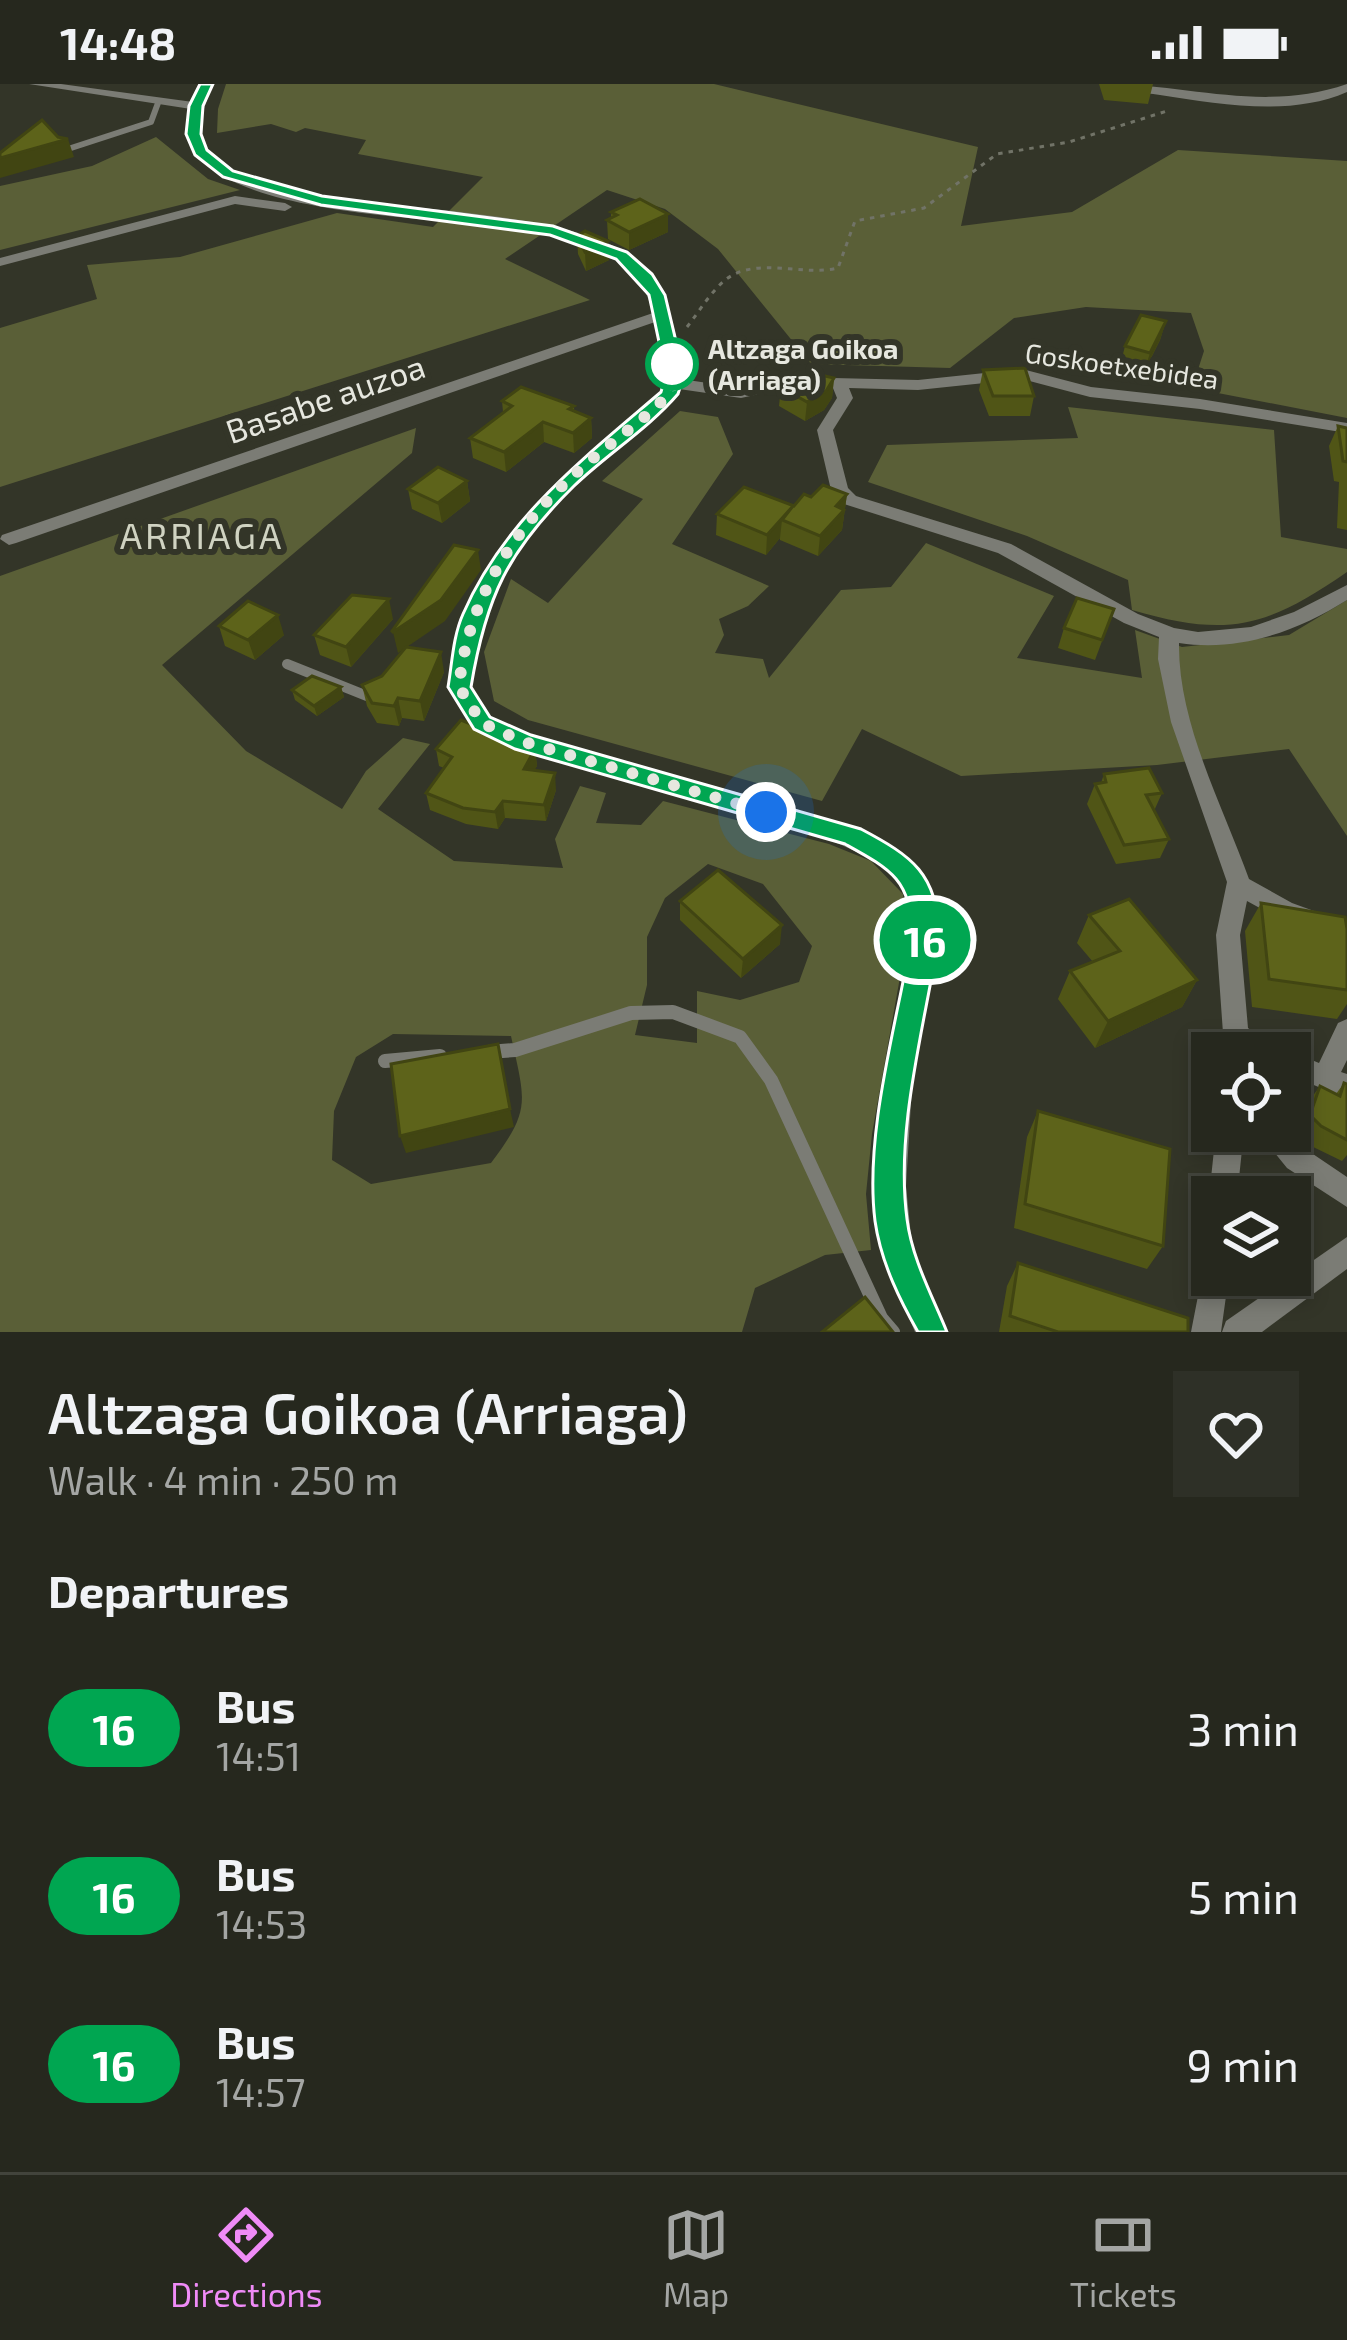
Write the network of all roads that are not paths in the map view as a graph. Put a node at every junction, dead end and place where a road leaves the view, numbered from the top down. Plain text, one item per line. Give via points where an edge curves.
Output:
1 (23, 84) edge
2 (37, 84) edge
3 (121, 84) edge
4 (206, 84) edge
5 (1112, 84) edge
6 (1347, 88) edge
7 (158, 103) junction
8 (196, 106) junction
9 (68, 149) edge
10 (321, 201) junction
11 (0, 262) edge
12 (663, 323) junction
13 (839, 382) junction
14 (674, 383) junction
15 (1347, 428) edge
16 (9, 539) dead end
17 (1347, 591) edge
18 (1169, 634) junction
19 (287, 664) dead end
20 (378, 684) edge
21 (1238, 881) dead end
22 (1347, 934) edge
23 (1347, 1031) edge
24 (1233, 1032) edge
25 (471, 1054) edge
26 (450, 1055) edge
27 (385, 1060) dead end
28 (1337, 1081) edge
29 (1290, 1152) edge
30 (1347, 1193) edge
31 (1347, 1251) edge
32 (1211, 1296) edge
33 (893, 1332) edge
34 (930, 1332) edge
35 (1206, 1332) edge
36 (1237, 1332) edge

1 - 2 street
2 - 7 street
3 - 7 street
4 - 8 street
5 - 6 street via 1302,102
7 - 8 street
7 - 9 lane via 151,122
8 - 10 street via 200,152 228,174
10 - 11 street via 296,208 249,200
10 - 12 street via 584,240 622,256 646,278
12 - 14 street
12 - 16 street, Basabe auzoa
13 - 14 street, Goskoetxebidea via 725,394
13 - 15 street, Goskoetxebidea via 918,386 1022,374 1090,392
13 - 18 street via 844,398 825,430 840,490 850,500 999,546
14 - 34 street via 658,406 566,483 505,553 453,663 459,687 482,723 500,732 852,836 911,876 925,904 926,935 889,1169 891,1220
17 - 18 street via 1286,626 1251,635
18 - 21 street via 1166,652 1186,727
19 - 20 lane via 351,693 367,696
22 - 24 street via 1238,884 1228,935
23 - 28 street
25 - 33 lane via 515,1050 631,1012 673,1012 740,1037 771,1080
26 - 27 lane
29 - 30 street
31 - 36 street
32 - 35 street

